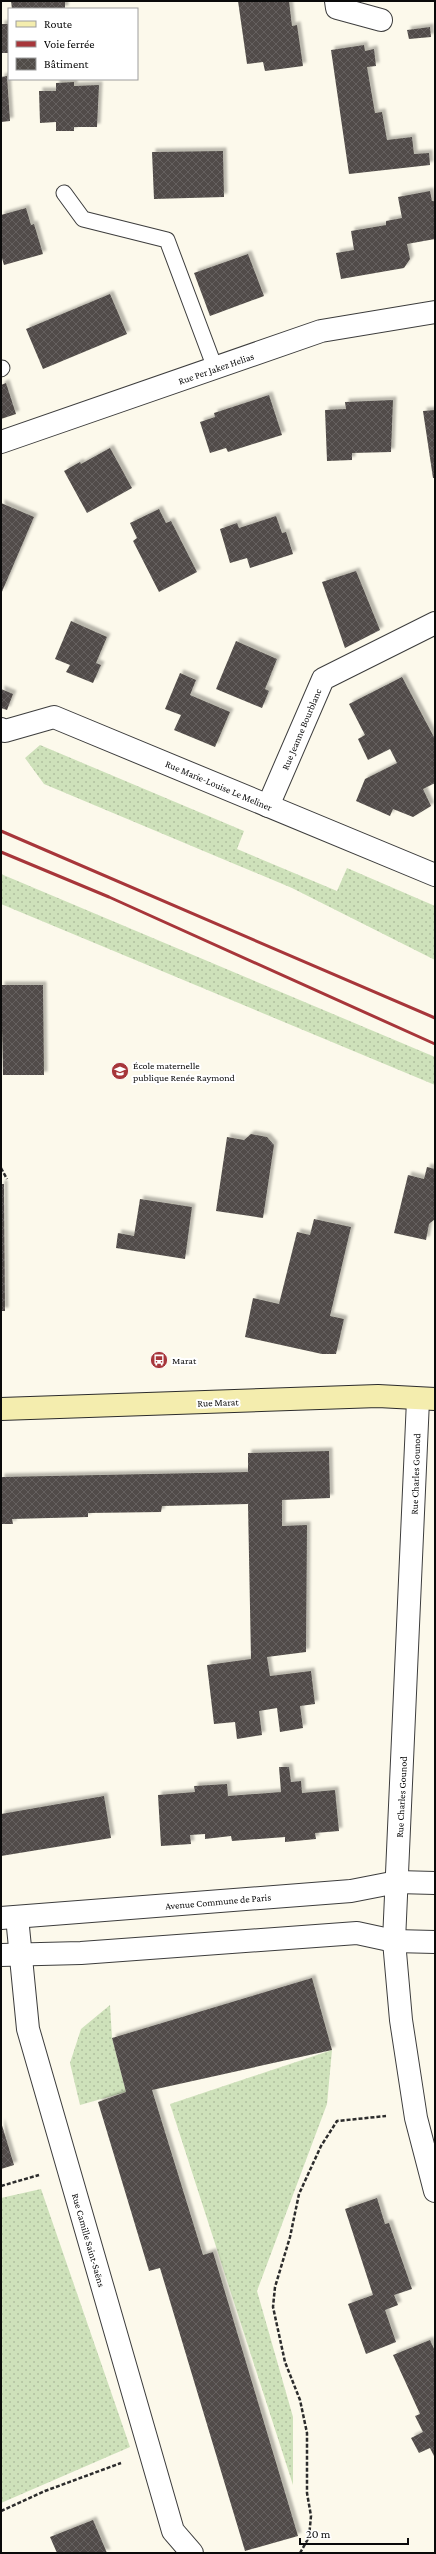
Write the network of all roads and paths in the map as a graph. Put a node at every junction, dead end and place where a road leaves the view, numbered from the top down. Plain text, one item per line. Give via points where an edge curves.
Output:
1 (336, 1) edge
2 (380, 20) dead end
3 (64, 193) dead end
4 (435, 312) edge
5 (215, 368) junction
6 (1, 442) edge
7 (435, 624) edge
8 (1, 729) edge
9 (268, 806) junction
10 (435, 875) edge
11 (1, 1168) edge
12 (7, 1179) dead end
13 (427, 1400) edge
14 (1, 1409) edge
15 (397, 1882) junction
16 (435, 1883) edge
17 (9, 1918) edge
18 (394, 1941) junction
19 (435, 1942) edge
20 (10, 1954) edge
21 (416, 2118) junction
22 (68, 2167) junction
23 (1, 2186) edge
24 (435, 2191) edge
25 (150, 2452) junction
26 (1, 2511) edge
27 (192, 2553) edge
28 (300, 2553) edge

1 - 2 street via 337,8
3 - 5 lane via 83,219 167,240
4 - 5 street, Rue Per Jakez Helias via 321,331
5 - 6 street, Rue Per Jakez Helias
7 - 9 street, Rue Jeanne Bourblanc via 323,679
8 - 9 street, Rue Marie-Louise Le Meliner via 5,731 54,716
9 - 10 street, Rue Marie-Louise Le Meliner
11 - 12 path
13 - 14 main road, Rue Marat via 378,1396
13 - 15 street, Rue Charles Gounod
15 - 16 street, Avenue Commune de Paris
15 - 17 street, Avenue Commune de Paris via 351,1891
15 - 18 street, Rue Charles Gounod
17 - 20 street, Rue Camille Saint-Saëns
18 - 19 street
18 - 20 street via 357,1933 81,1953
18 - 21 street, Rue Charles Gounod via 401,2020
20 - 22 street, Rue Camille Saint-Saëns via 28,2029
21 - 24 street, Rue Charles Gounod
21 - 28 path via 384,2116 337,2121 321,2146 299,2194 290,2237 274,2287 273,2307 285,2362 300,2400 307,2433 307,2493 311,2516 309,2537
22 - 23 path
22 - 25 street, Rue Camille Saint-Saëns
25 - 26 path via 45,2491
25 - 27 street, Rue Camille Saint-Saëns via 173,2531

